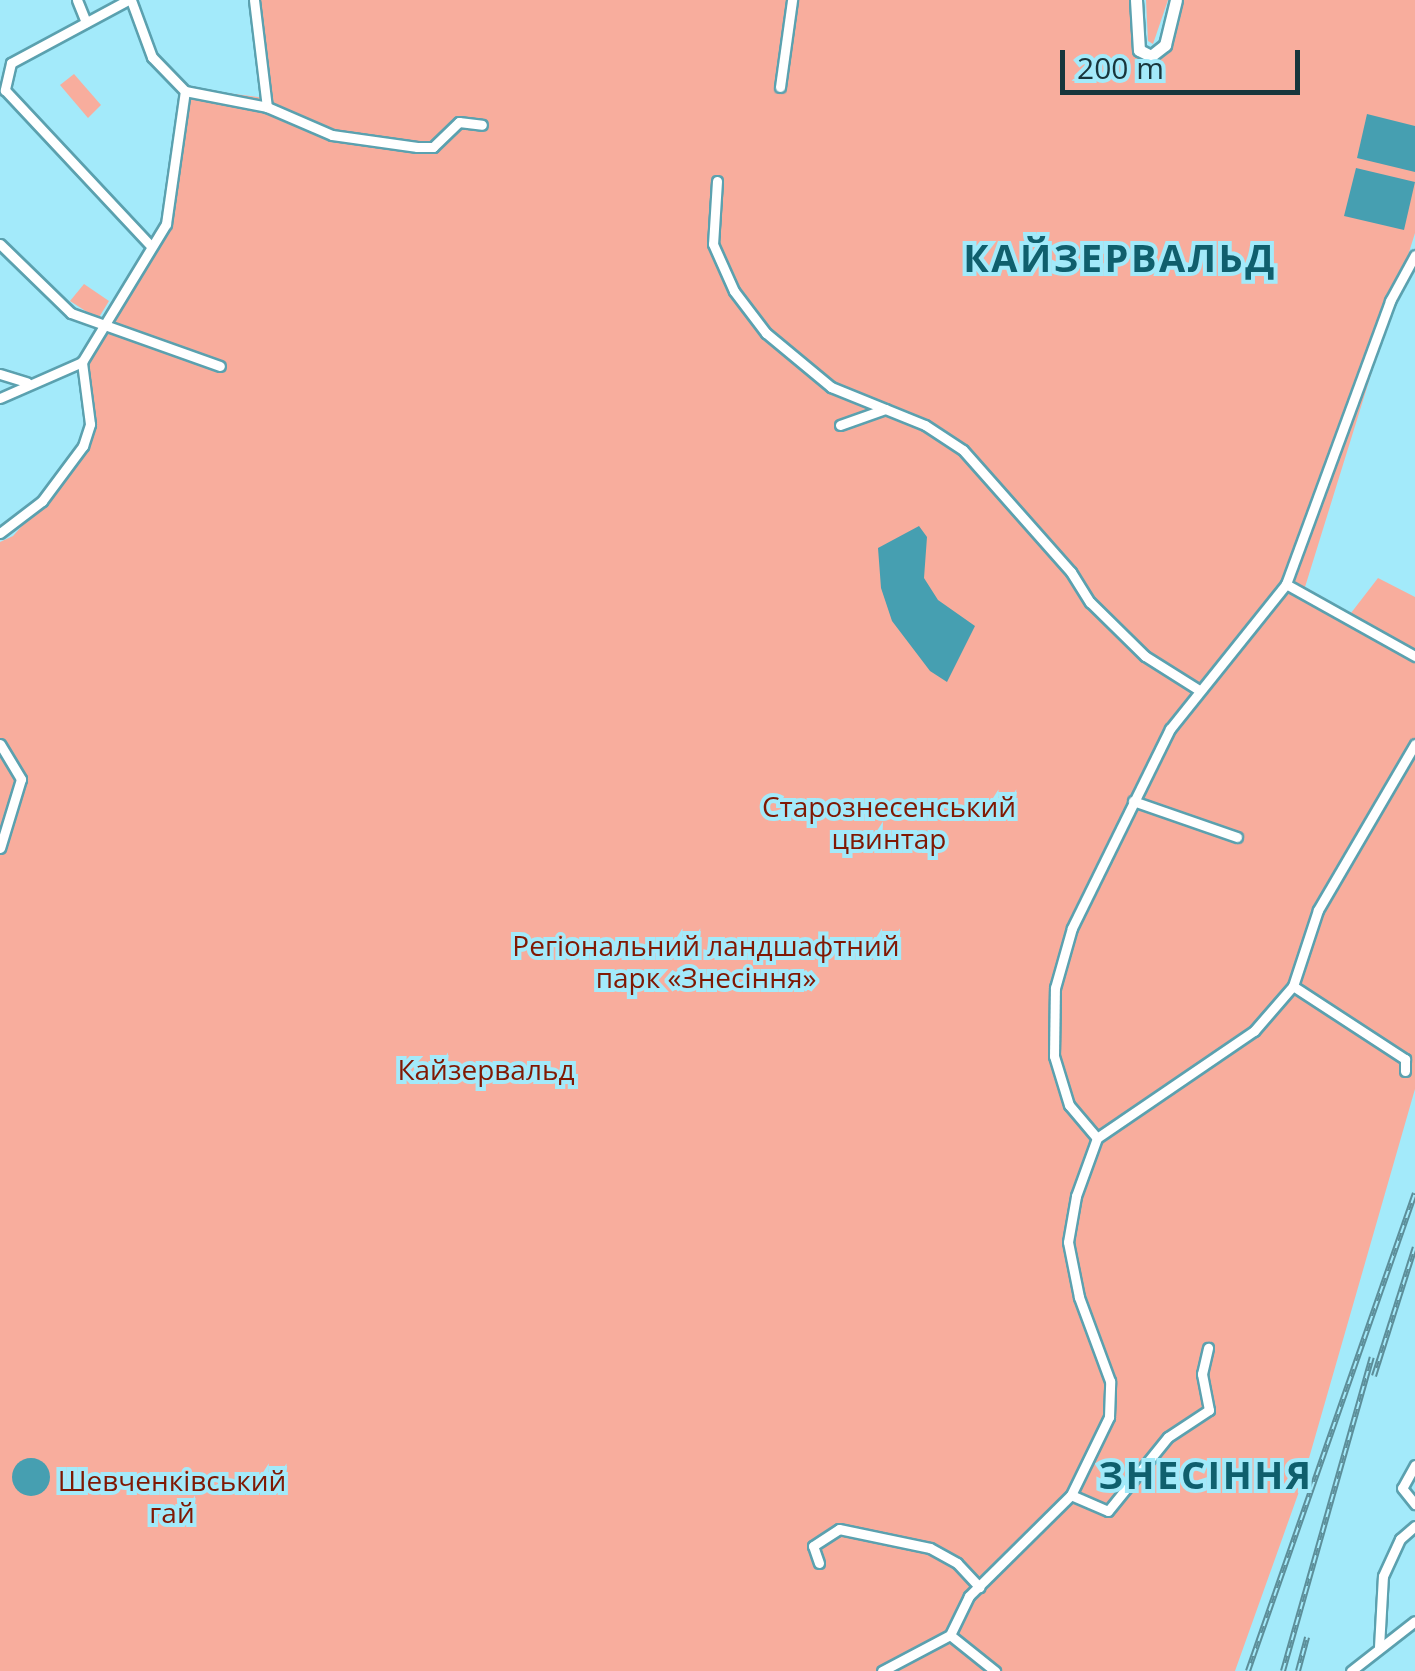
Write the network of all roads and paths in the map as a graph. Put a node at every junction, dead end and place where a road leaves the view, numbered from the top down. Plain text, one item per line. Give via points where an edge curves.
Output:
1 (76, 0) edge
2 (129, 0) edge
3 (254, 0) edge
4 (792, 0) edge
5 (1136, 0) edge
6 (1176, 0) edge
7 (86, 22) junction
8 (780, 87) dead end
9 (185, 92) junction
10 (267, 107) junction
11 (482, 125) dead end
12 (717, 180) dead end
13 (0, 244) edge
14 (151, 246) junction
15 (1415, 255) edge
16 (100, 328) junction
17 (82, 362) junction
18 (220, 366) dead end
19 (0, 374) edge
20 (27, 382) junction
21 (0, 398) edge
22 (885, 409) junction
23 (840, 425) dead end
24 (0, 533) edge
25 (1286, 584) junction
26 (1415, 656) edge
27 (1199, 690) junction
28 (0, 744) edge
29 (1415, 744) edge
30 (1134, 801) junction
31 (1237, 838) dead end
32 (0, 848) edge
33 (1292, 986) junction
34 (1406, 1071) dead end
35 (1097, 1138) junction
36 (1208, 1348) dead end
37 (1415, 1466) edge
38 (1070, 1495) junction
39 (1415, 1504) edge
40 (1415, 1526) edge
41 (819, 1563) dead end
42 (979, 1587) junction
43 (958, 1617) junction
44 (1414, 1622) edge
45 (950, 1635) junction
46 (965, 1642) junction
47 (1380, 1646) junction
48 (882, 1671) edge
49 (995, 1671) edge
50 (1351, 1671) edge

1 - 7 street
2 - 7 street
2 - 9 street via 152,57
3 - 10 street
4 - 8 street
5 - 6 main road via 1139,50 1151,56 1165,45
7 - 14 street via 11,63 5,90
9 - 10 street
9 - 14 street via 170,211
10 - 11 street via 332,135 417,148 433,147 458,122
12 - 22 street via 713,244 734,291 804,370
13 - 16 street via 58,304
14 - 16 street
15 - 25 street via 1390,301
16 - 17 street
16 - 18 street
17 - 20 street
17 - 24 street via 90,424 83,446 42,501
19 - 20 street
20 - 21 street
22 - 23 street
22 - 27 street via 963,450 1090,602 1145,656
25 - 26 street
25 - 27 street
27 - 30 street
28 - 32 street via 22,779
29 - 33 street via 1318,910
30 - 31 street
30 - 35 street via 1072,928 1053,1003 1063,1088 1078,1121
33 - 34 street via 1405,1059
33 - 35 street via 1254,1031
35 - 38 street via 1068,1242 1113,1406
36 - 38 street via 1202,1374 1208,1410 1168,1437 1108,1511
37 - 39 street via 1402,1483
38 - 42 street
40 - 47 street via 1400,1539 1383,1576
41 - 42 street via 814,1546 839,1529 930,1548 958,1562
42 - 43 street
43 - 45 street
43 - 46 street
44 - 47 street
45 - 46 street
45 - 48 street
46 - 49 street
47 - 50 street

